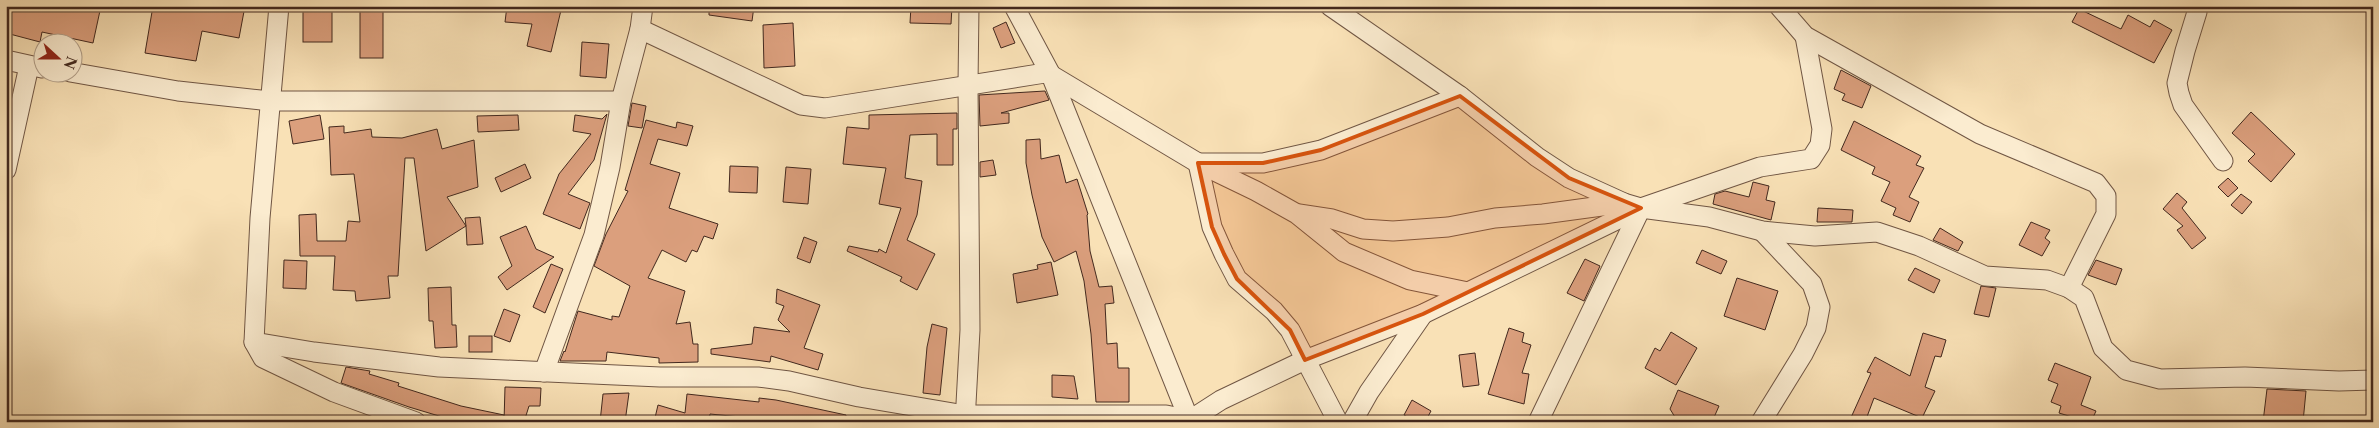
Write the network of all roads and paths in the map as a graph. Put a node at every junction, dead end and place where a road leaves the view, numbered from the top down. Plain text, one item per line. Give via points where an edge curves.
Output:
1 (279, 6) edge
2 (643, 6) edge
3 (969, 6) edge
4 (1014, 6) edge
5 (1330, 6) edge
6 (1779, 6) edge
7 (2195, 6) edge
8 (640, 30) junction
9 (1805, 36) junction
10 (6, 60) edge
11 (32, 66) edge
12 (82, 74) edge
13 (1051, 75) junction
14 (32, 81) edge
15 (968, 85) junction
16 (1460, 96) junction
17 (270, 101) junction
18 (621, 101) junction
19 (2223, 161) dead end
20 (1198, 163) junction
21 (6, 170) edge
22 (1632, 205) junction
23 (1298, 214) junction
24 (1762, 231) junction
25 (2070, 288) junction
26 (1468, 292) junction
27 (1423, 314) junction
28 (254, 342) junction
29 (1305, 360) junction
30 (544, 372) junction
31 (2373, 380) edge
32 (965, 419) edge
33 (1190, 421) edge
34 (416, 422) edge
35 (1338, 422) edge
36 (1352, 422) edge
37 (1538, 422) edge
38 (1761, 422) edge

1 - 17 street
2 - 8 street
3 - 15 street
4 - 13 street
5 - 16 street
6 - 9 street
7 - 19 street via 2197,12 2179,75 2179,93 2183,105
8 - 15 street via 801,105 825,108
8 - 18 street
9 - 22 street via 1822,129 1820,146 1811,159 1760,167
9 - 25 street via 1980,134 2096,183 2106,196 2106,214
10 - 11 street
12 - 17 street
13 - 15 street
13 - 20 street
13 - 33 street
14 - 21 street
15 - 32 street via 970,330
16 - 20 street via 1321,150 1263,163
16 - 22 street via 1545,163 1569,178
17 - 18 street
17 - 28 street
18 - 30 street via 594,234
20 - 23 street
20 - 29 street via 1212,227 1237,278 1290,330
22 - 23 street via 1393,232 1363,229 1332,219
22 - 24 street via 1709,217
22 - 26 street
22 - 37 street
23 - 26 street via 1344,252 1410,280
24 - 25 street via 1815,236 1877,232 1919,246 1985,276 2046,280
24 - 38 street via 1812,284 1820,307 1816,328 1803,354
25 - 31 street via 2084,298 2103,348 2126,370 2160,379
26 - 27 street
27 - 29 street
27 - 36 street via 1368,392
28 - 30 street via 440,367
28 - 34 street via 263,358 334,392
29 - 33 street via 1221,400
29 - 35 street
30 - 32 street via 758,377
32 - 33 street via 1166,415

